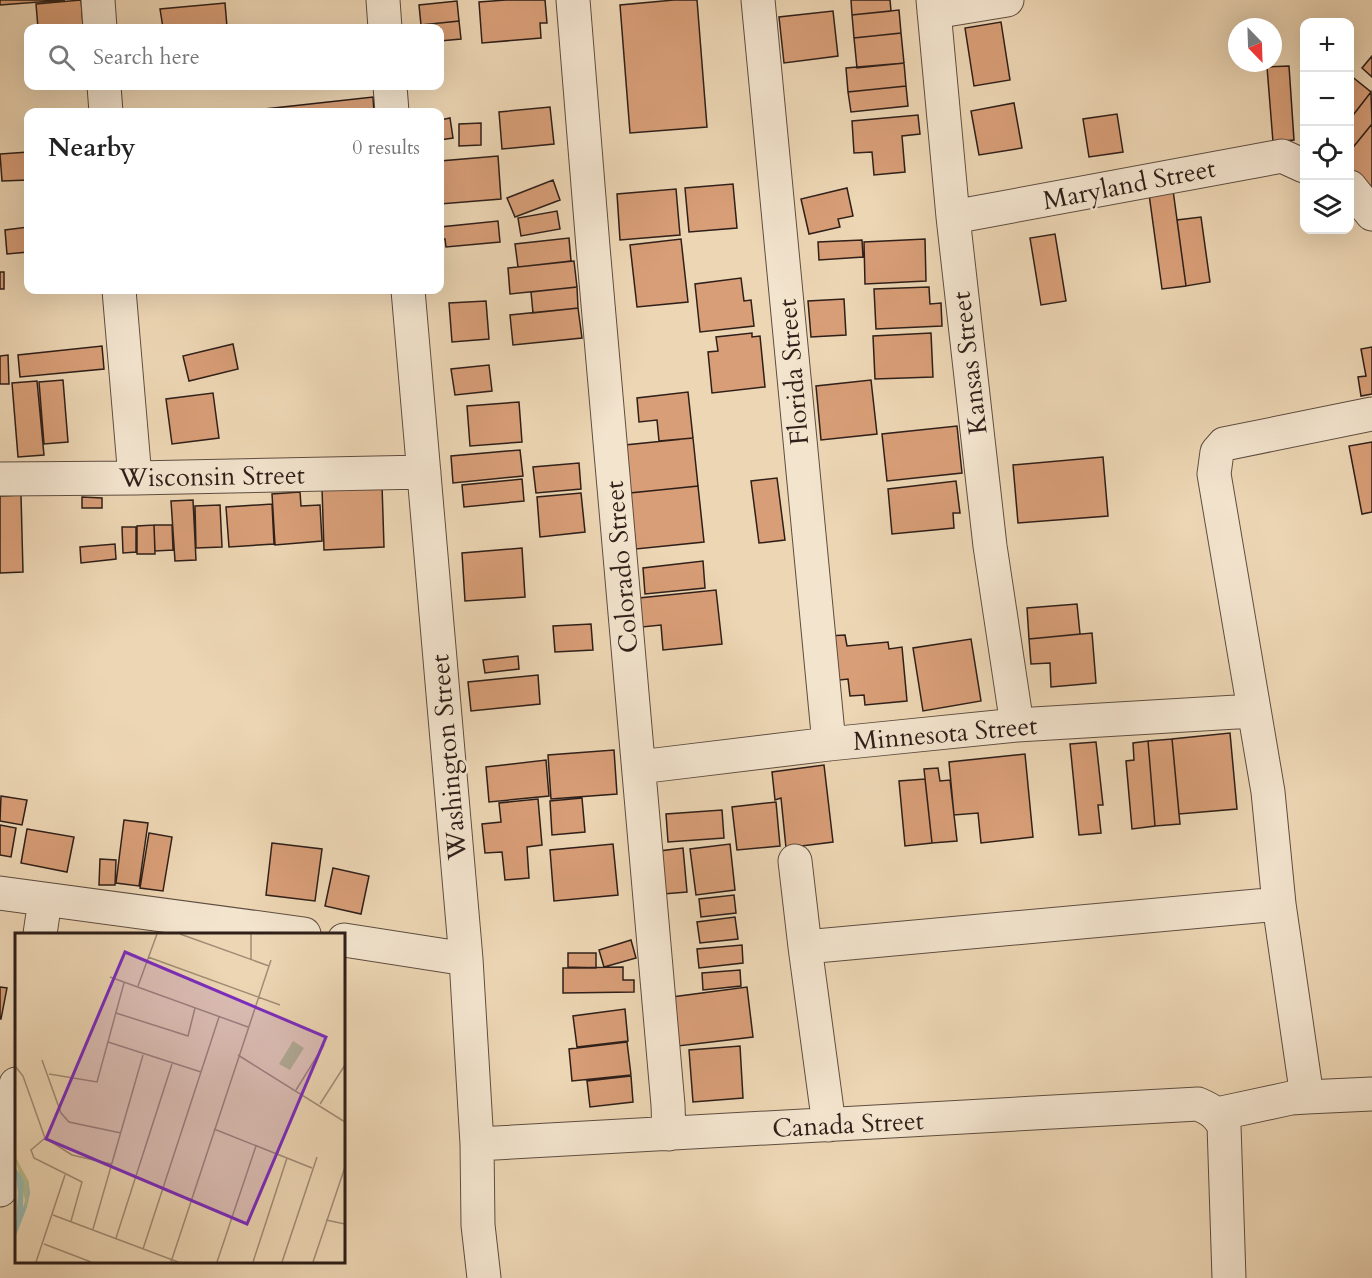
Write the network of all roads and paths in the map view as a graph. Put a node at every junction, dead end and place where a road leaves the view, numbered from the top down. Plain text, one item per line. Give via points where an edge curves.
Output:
1 (98, 0) edge
2 (382, 0) edge
3 (573, 0) edge
4 (758, 0) edge
5 (1007, 0) edge
6 (934, 6) edge
7 (100, 24) edge
8 (385, 24) edge
9 (104, 90) edge
10 (390, 90) edge
11 (106, 108) edge
12 (392, 108) edge
13 (1300, 164) edge
14 (1354, 192) edge
15 (1372, 214) edge
16 (952, 217) junction
17 (118, 294) edge
18 (408, 294) edge
19 (1372, 414) edge
20 (423, 472) junction
21 (135, 478) junction
22 (0, 479) edge
23 (1253, 711) junction
24 (1017, 725) junction
25 (829, 744) junction
26 (639, 767) junction
27 (795, 861) dead end
28 (0, 893) edge
29 (45, 900) junction
30 (1280, 904) junction
31 (40, 933) edge
32 (296, 933) edge
33 (345, 940) edge
34 (805, 947) junction
35 (466, 959) junction
36 (15, 1091) edge
37 (1372, 1094) edge
38 (1307, 1097) junction
39 (1217, 1114) junction
40 (830, 1125) junction
41 (669, 1134) junction
42 (477, 1144) junction
43 (0, 1190) edge
44 (484, 1278) edge
45 (1229, 1278) edge

1 - 7 street
2 - 8 street
3 - 26 street, Colorado Street
4 - 25 street, Florida Street
5 - 6 street
6 - 16 street, Kansas Street
9 - 11 street
10 - 12 street
13 - 16 street, Maryland Street via 1282,156
14 - 15 street
16 - 24 street, Kansas Street via 990,546
17 - 21 street
18 - 20 street, Washington Street
19 - 23 street via 1224,444 1217,452 1214,474
20 - 21 street, Wisconsin Street
20 - 35 street, Washington Street
21 - 22 street, Wisconsin Street
23 - 24 street, Minnesota Street
23 - 30 street via 1268,792
24 - 25 street, Minnesota Street
25 - 26 street, Minnesota Street
26 - 41 street, Colorado Street
27 - 34 street
28 - 29 street
29 - 31 street
29 - 32 street
30 - 34 street
30 - 38 street
33 - 35 street
34 - 40 street
35 - 42 street, Washington Street
36 - 43 street
37 - 38 street
38 - 39 street
39 - 40 street, Canada Street via 1198,1104
39 - 45 street via 1225,1137
40 - 41 street, Canada Street
41 - 42 street, Canada Street
42 - 44 street, Washington Street via 478,1225

